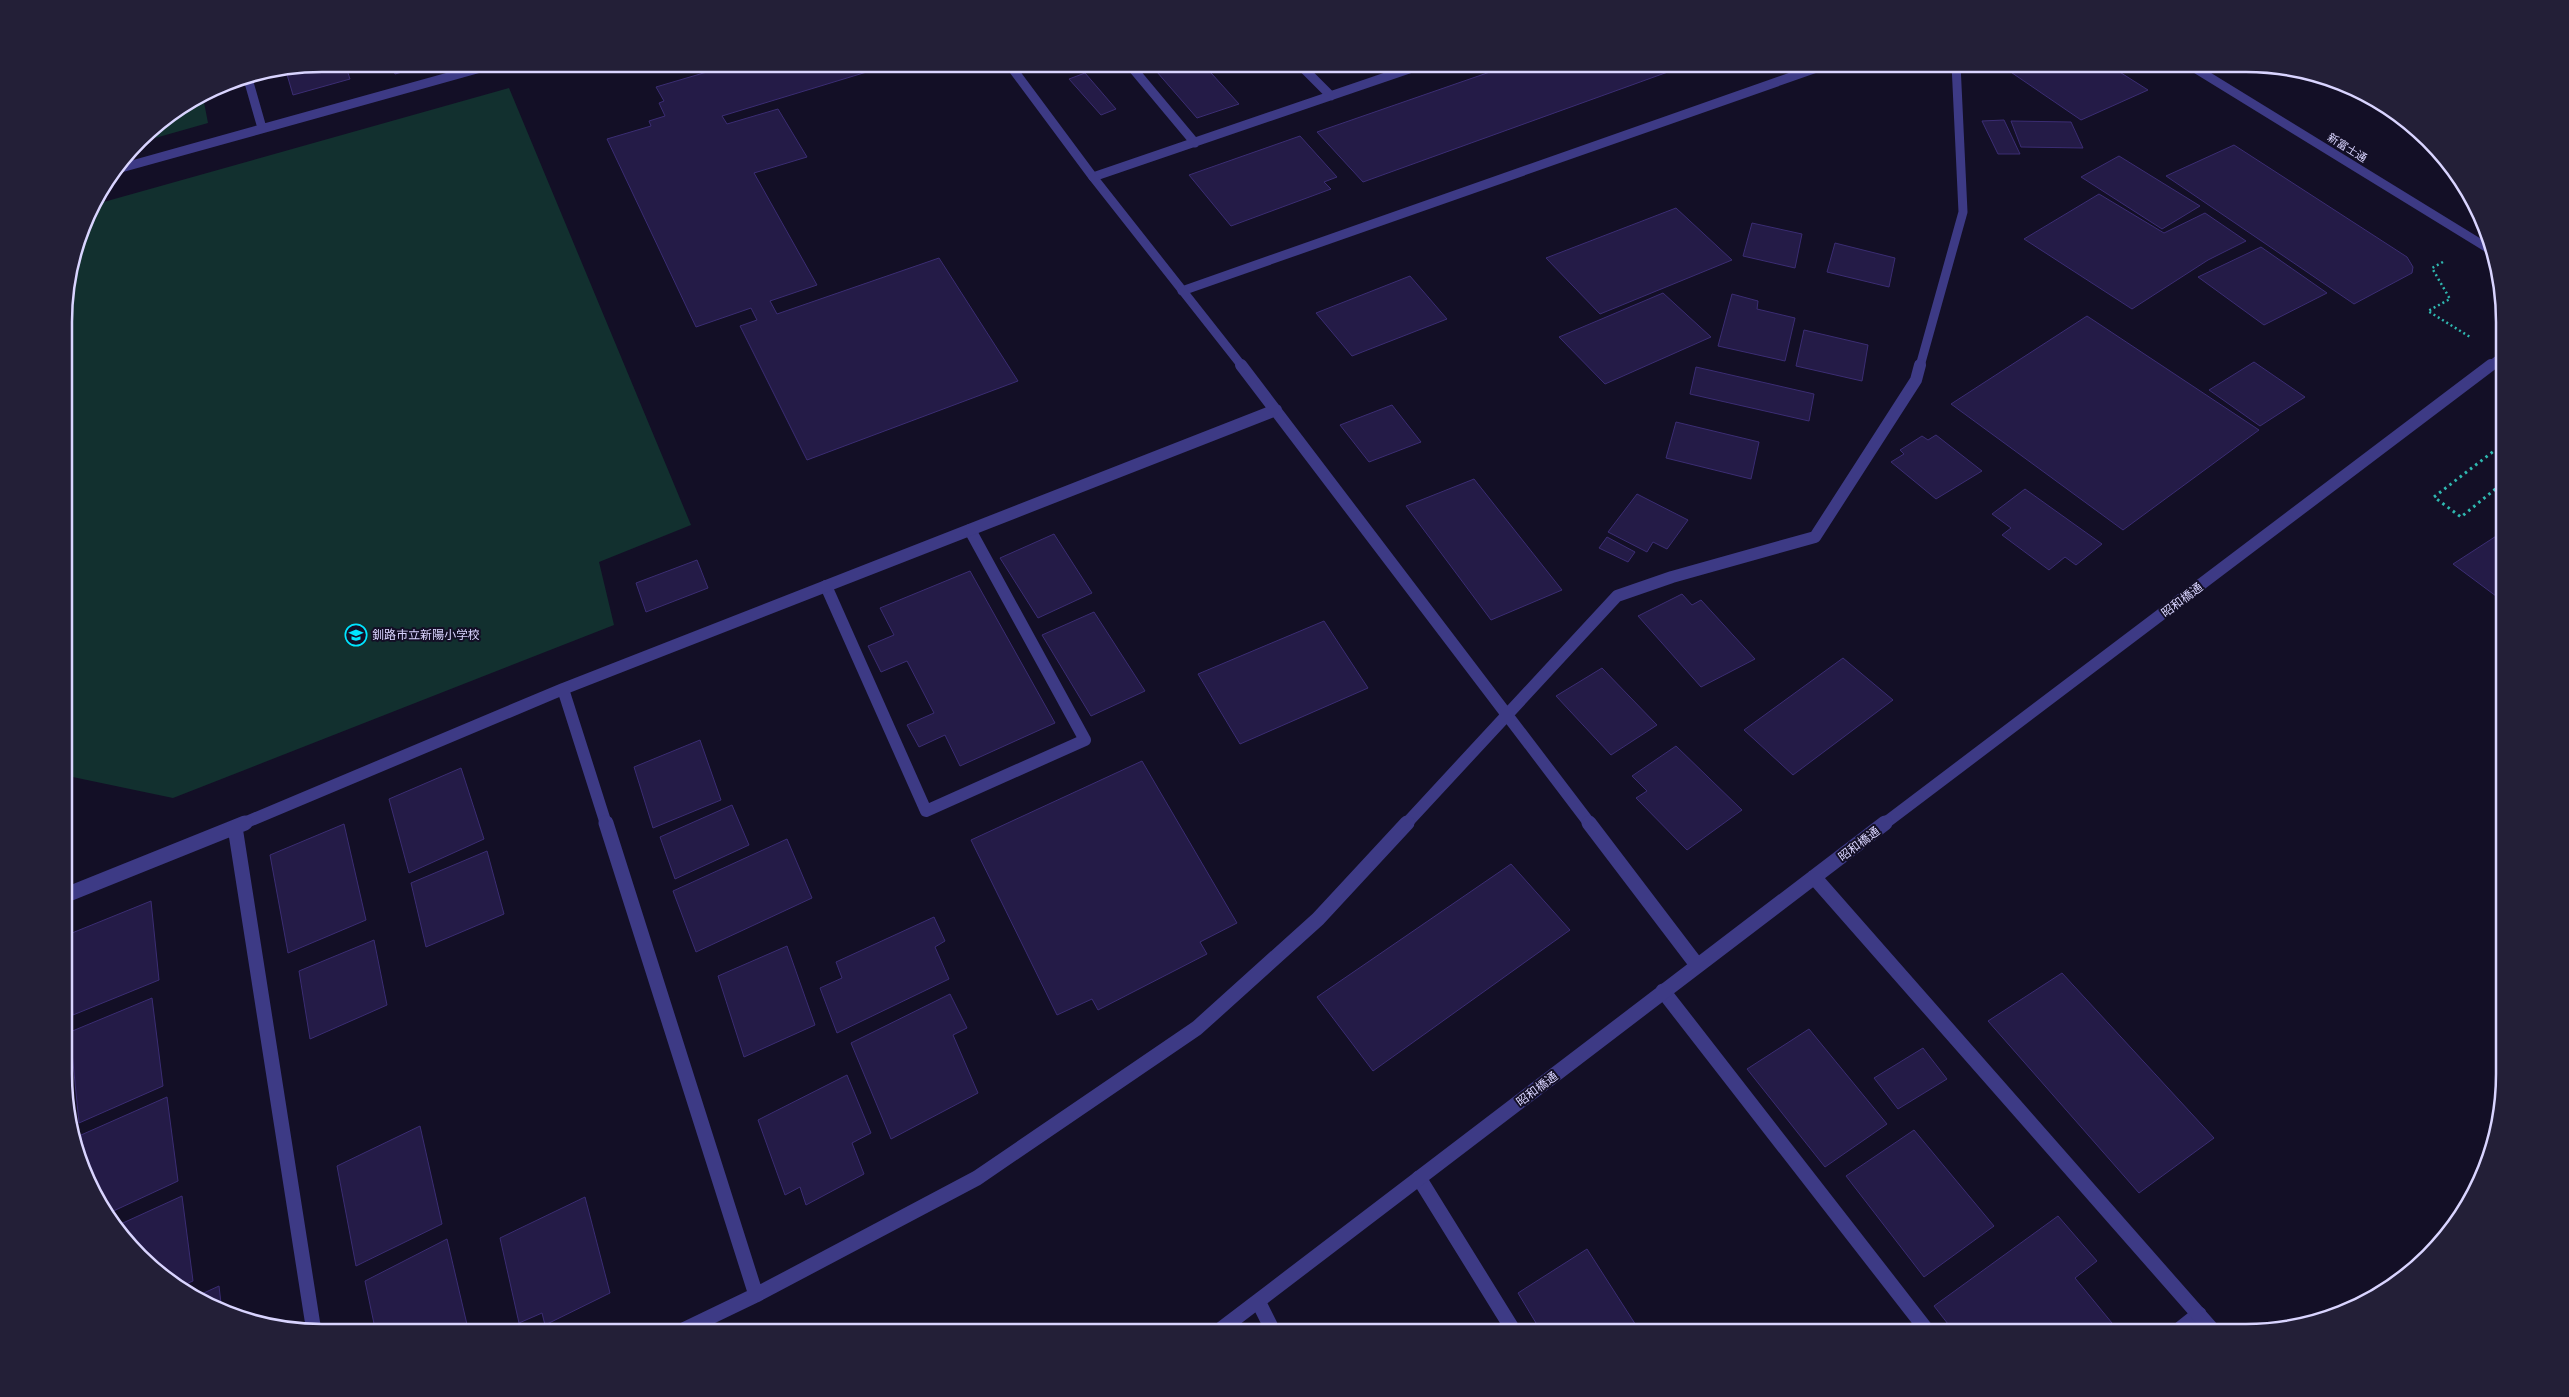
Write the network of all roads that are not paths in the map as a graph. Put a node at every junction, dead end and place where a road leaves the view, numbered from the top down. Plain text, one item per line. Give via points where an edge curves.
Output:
1 (466, 72) edge
2 (1015, 72) edge
3 (1136, 72) edge
4 (1307, 72) edge
5 (1401, 72) edge
6 (1805, 72) edge
7 (1956, 72) edge
8 (2201, 72) edge
9 (249, 84) edge
10 (1331, 96) junction
11 (262, 128) junction
12 (1195, 143) junction
13 (128, 166) edge
14 (1093, 177) junction
15 (2484, 246) edge
16 (1182, 291) junction
17 (2496, 361) edge
18 (1276, 410) junction
19 (970, 530) junction
20 (826, 586) junction
21 (563, 689) junction
22 (1507, 713) junction
23 (235, 827) junction
24 (1814, 877) junction
25 (72, 893) edge
26 (1696, 965) junction
27 (1663, 991) junction
28 (1419, 1178) junction
29 (756, 1295) junction
30 (1258, 1301) junction
31 (2198, 1314) junction
32 (313, 1324) edge
33 (695, 1324) edge
34 (1228, 1324) edge
35 (1270, 1324) edge
36 (1509, 1324) edge
37 (1922, 1324) edge
38 (2186, 1324) edge
39 (2207, 1324) edge

1 - 11 street
2 - 14 street
3 - 12 street
4 - 10 street
5 - 10 street
6 - 16 street
7 - 22 street via 1963,212 1916,380 1815,537 1672,577 1617,596
8 - 15 street, 新富士通
9 - 11 street
10 - 12 street
11 - 13 street
12 - 14 street
14 - 16 street
16 - 18 street
17 - 24 street, 昭和橋通
18 - 19 street
18 - 22 street
19 - 20 street
19 - 20 street via 1085,740 926,811
20 - 21 street
21 - 23 street
21 - 29 street
22 - 26 street
22 - 29 street via 1318,919 1197,1028 977,1178
23 - 25 street
23 - 32 street
24 - 26 street, 昭和橋通
24 - 31 street
26 - 27 street, 昭和橋通
27 - 28 street, 昭和橋通
27 - 37 street
28 - 30 street, 昭和橋通
28 - 36 street
29 - 33 street
30 - 34 street, 昭和橋通
30 - 35 street
31 - 38 street
31 - 39 street

